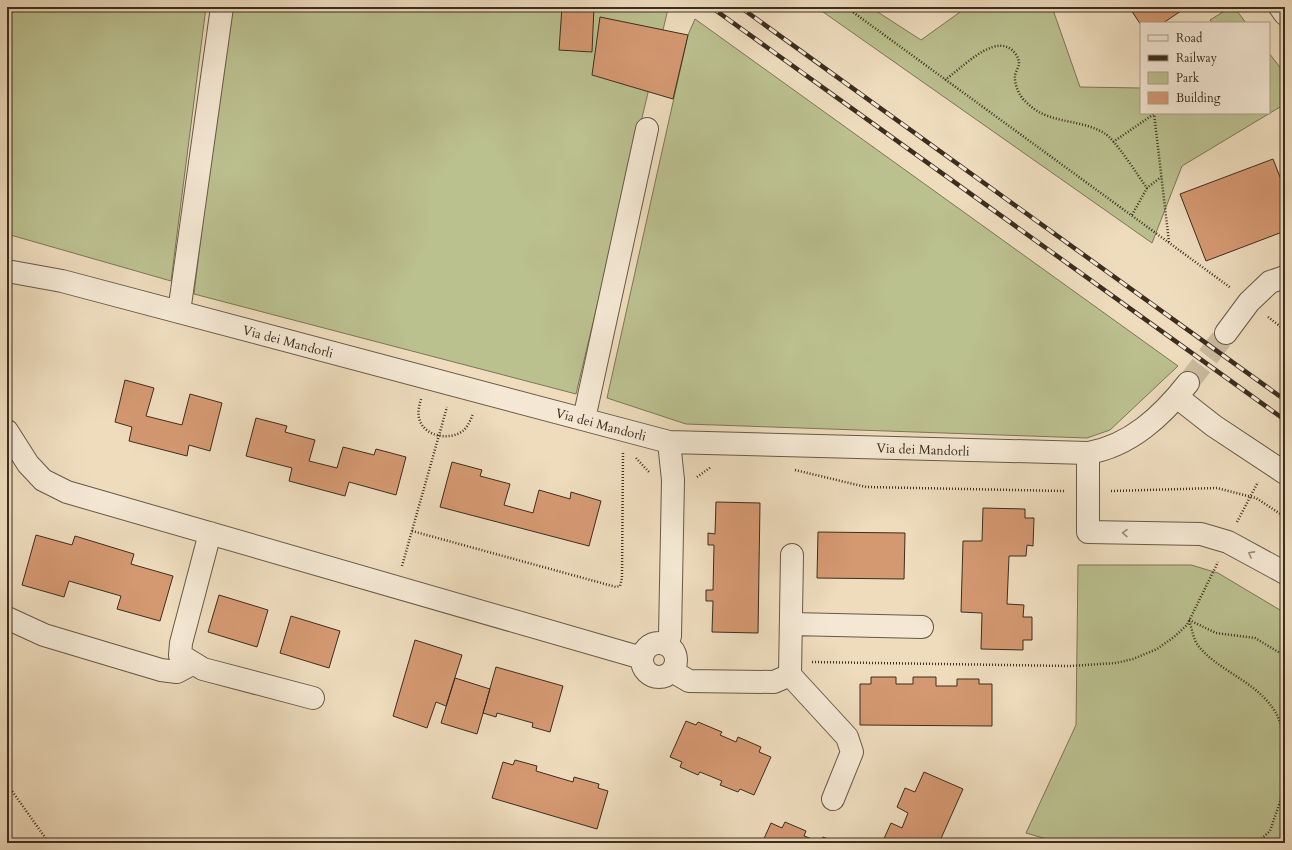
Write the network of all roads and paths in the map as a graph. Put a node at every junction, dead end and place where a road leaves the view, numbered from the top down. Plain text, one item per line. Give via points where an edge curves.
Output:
1 (222, 7) edge
2 (846, 7) edge
3 (1280, 7) edge
4 (1285, 14) edge
5 (945, 80) junction
6 (1154, 114) edge
7 (647, 129) dead end
8 (1113, 142) junction
9 (1161, 177) junction
10 (1147, 188) junction
11 (1132, 216) junction
12 (1169, 242) junction
13 (7, 271) edge
14 (1285, 277) edge
15 (1248, 302) junction
16 (179, 312) junction
17 (1285, 330) edge
18 (1226, 333) tunnel mouth
19 (421, 399) dead end
20 (447, 407) dead end
21 (474, 414) dead end
22 (584, 419) junction
23 (7, 432) edge
24 (439, 436) junction
25 (669, 442) junction
26 (623, 451) dead end
27 (1088, 453) junction
28 (1276, 468) edge
29 (1088, 491) junction
30 (1250, 496) junction
31 (1285, 517) edge
32 (412, 531) junction
33 (210, 533) junction
34 (1228, 542) junction
35 (792, 555) dead end
36 (1285, 573) edge
37 (397, 586) junction
38 (7, 618) edge
39 (1189, 620) junction
40 (792, 624) junction
41 (922, 627) dead end
42 (667, 645) junction
43 (1285, 656) edge
44 (642, 658) junction
45 (192, 664) junction
46 (790, 670) junction
47 (672, 671) junction
48 (313, 698) dead end
49 (1285, 744) edge
50 (7, 784) edge
51 (1285, 787) edge
52 (833, 799) dead end
53 (49, 843) edge
54 (1257, 843) edge

1 - 16 street
2 - 5 path
3 - 4 street
5 - 8 path via 985,49 995,45 1007,46 1016,54 1019,63 1015,76 1017,90 1026,102 1039,113 1053,119 1094,128 1106,134
5 - 11 path
6 - 8 path
6 - 9 path
7 - 22 street
8 - 10 path
9 - 10 path
9 - 12 path
10 - 11 path
11 - 12 path
12 - 15 path
13 - 16 street, Via dei Mandorli via 62,281
14 - 15 street via 1270,282
15 - 17 path
15 - 18 street
16 - 22 street, Via dei Mandorli
19 - 24 path via 420,421 430,433
20 - 24 path
21 - 24 path via 461,432 448,437
22 - 25 street, Via dei Mandorli
23 - 33 street via 38,475 61,489
24 - 32 path
25 - 27 street, Via dei Mandorli
25 - 42 street via 672,480 670,636
26 - 32 path via 620,586 565,574
27 - 28 street, Via dei Mandorli via 1122,443 1162,414 1182,390 1214,426
27 - 29 street
28 - 30 path
29 - 30 path via 1217,488
34 -> 29 street via 1201,534 1088,532
30 - 31 path
30 - 34 path
32 - 37 path
33 - 37 street
33 - 45 street via 180,655
36 -> 34 street
34 - 39 path
35 - 40 street
37 - 44 street
38 - 45 street via 44,635 161,670 177,672
39 - 43 path via 1216,633 1255,638
39 - 46 path via 1174,637 1157,649 1116,663 1070,666 802,662
39 - 49 path via 1197,643 1209,657 1244,680 1277,715
40 - 41 street
40 - 46 street
42 - 44 street via 651,645
42 - 47 street via 676,657
44 - 47 street via 644,669 652,676 663,677
45 - 48 street
46 - 47 street via 774,682 689,681
46 - 52 street via 847,737 852,752
50 - 53 path
51 - 54 path via 1270,831

